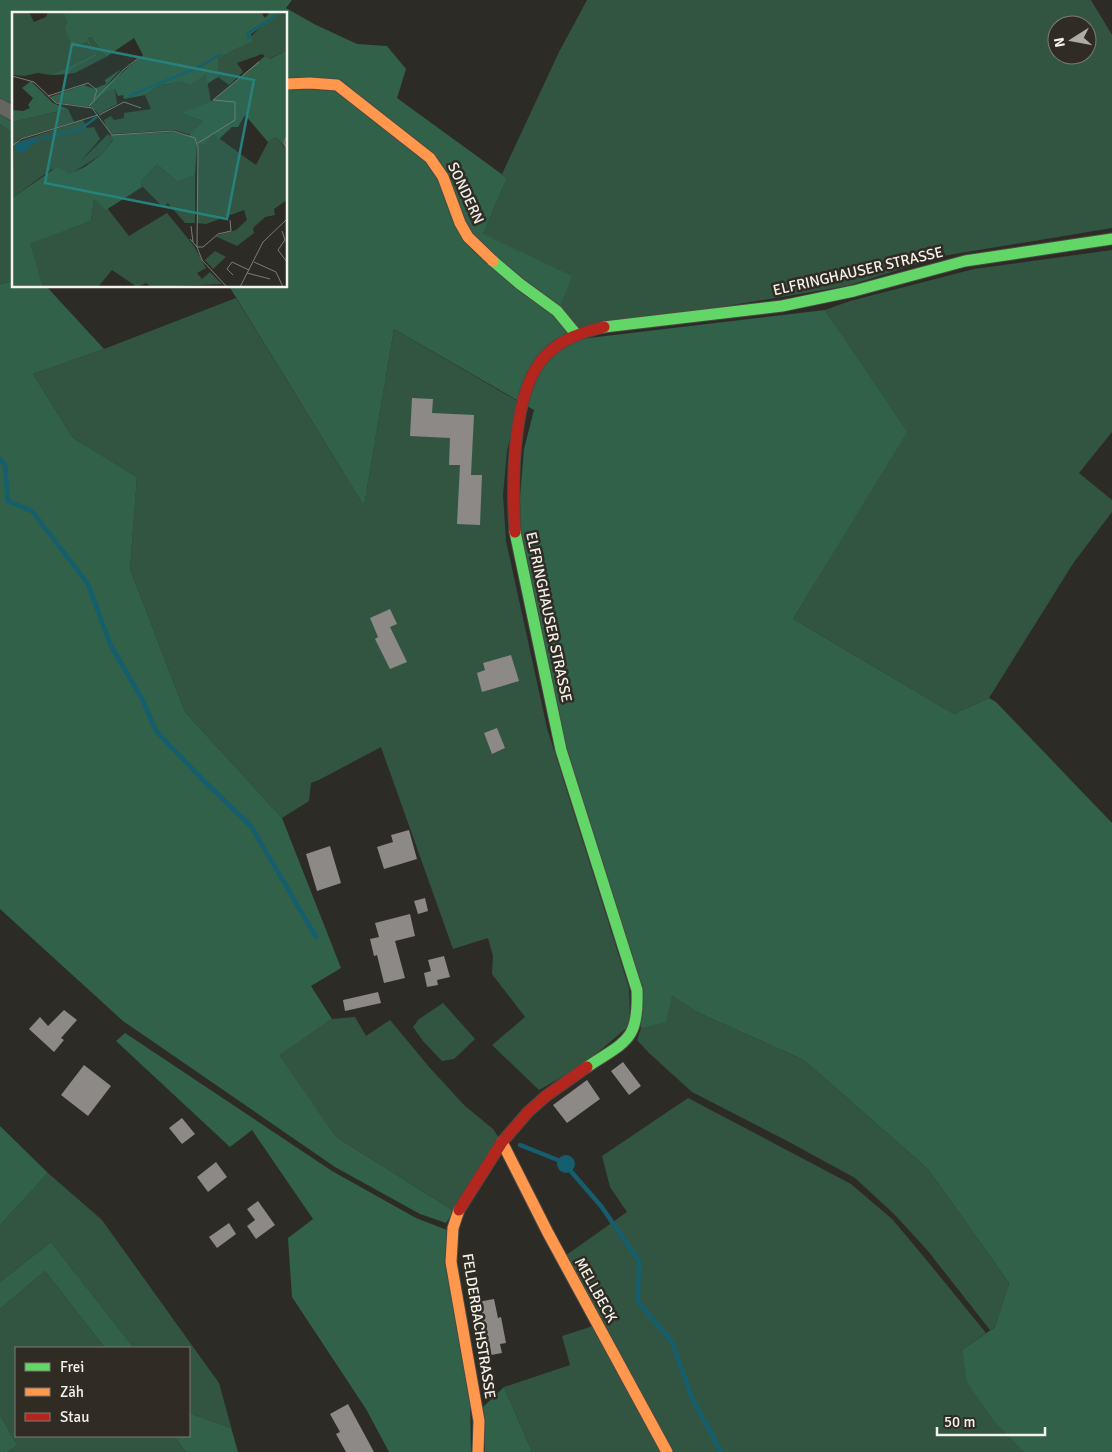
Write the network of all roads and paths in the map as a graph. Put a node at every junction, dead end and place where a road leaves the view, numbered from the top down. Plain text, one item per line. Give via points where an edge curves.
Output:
1 (288, 84) edge
2 (0, 106) edge
3 (12, 113) edge
4 (1112, 239) edge
5 (576, 334) junction
6 (510, 1130) joint
7 (502, 1142) junction
8 (478, 1452) edge
9 (667, 1452) edge

1 - 5 street, SONDERN via 337,85 430,158 442,176 468,237 489,258 556,311
2 - 3 street
4 - 5 street, ELFRINGHAUSER STRASSE via 965,261 797,303 603,327
5 - 6 street, ELFRINGHAUSER STRASSE via 546,355 528,384 515,459 516,541 561,750 626,950 637,990 638,1012 636,1024 624,1042 546,1096
6 - 7 street, FELDERBACHSTRASSE
7 - 8 street, FELDERBACHSTRASSE via 461,1206 453,1228 451,1262 473,1382
7 - 9 street, MELLBECK

